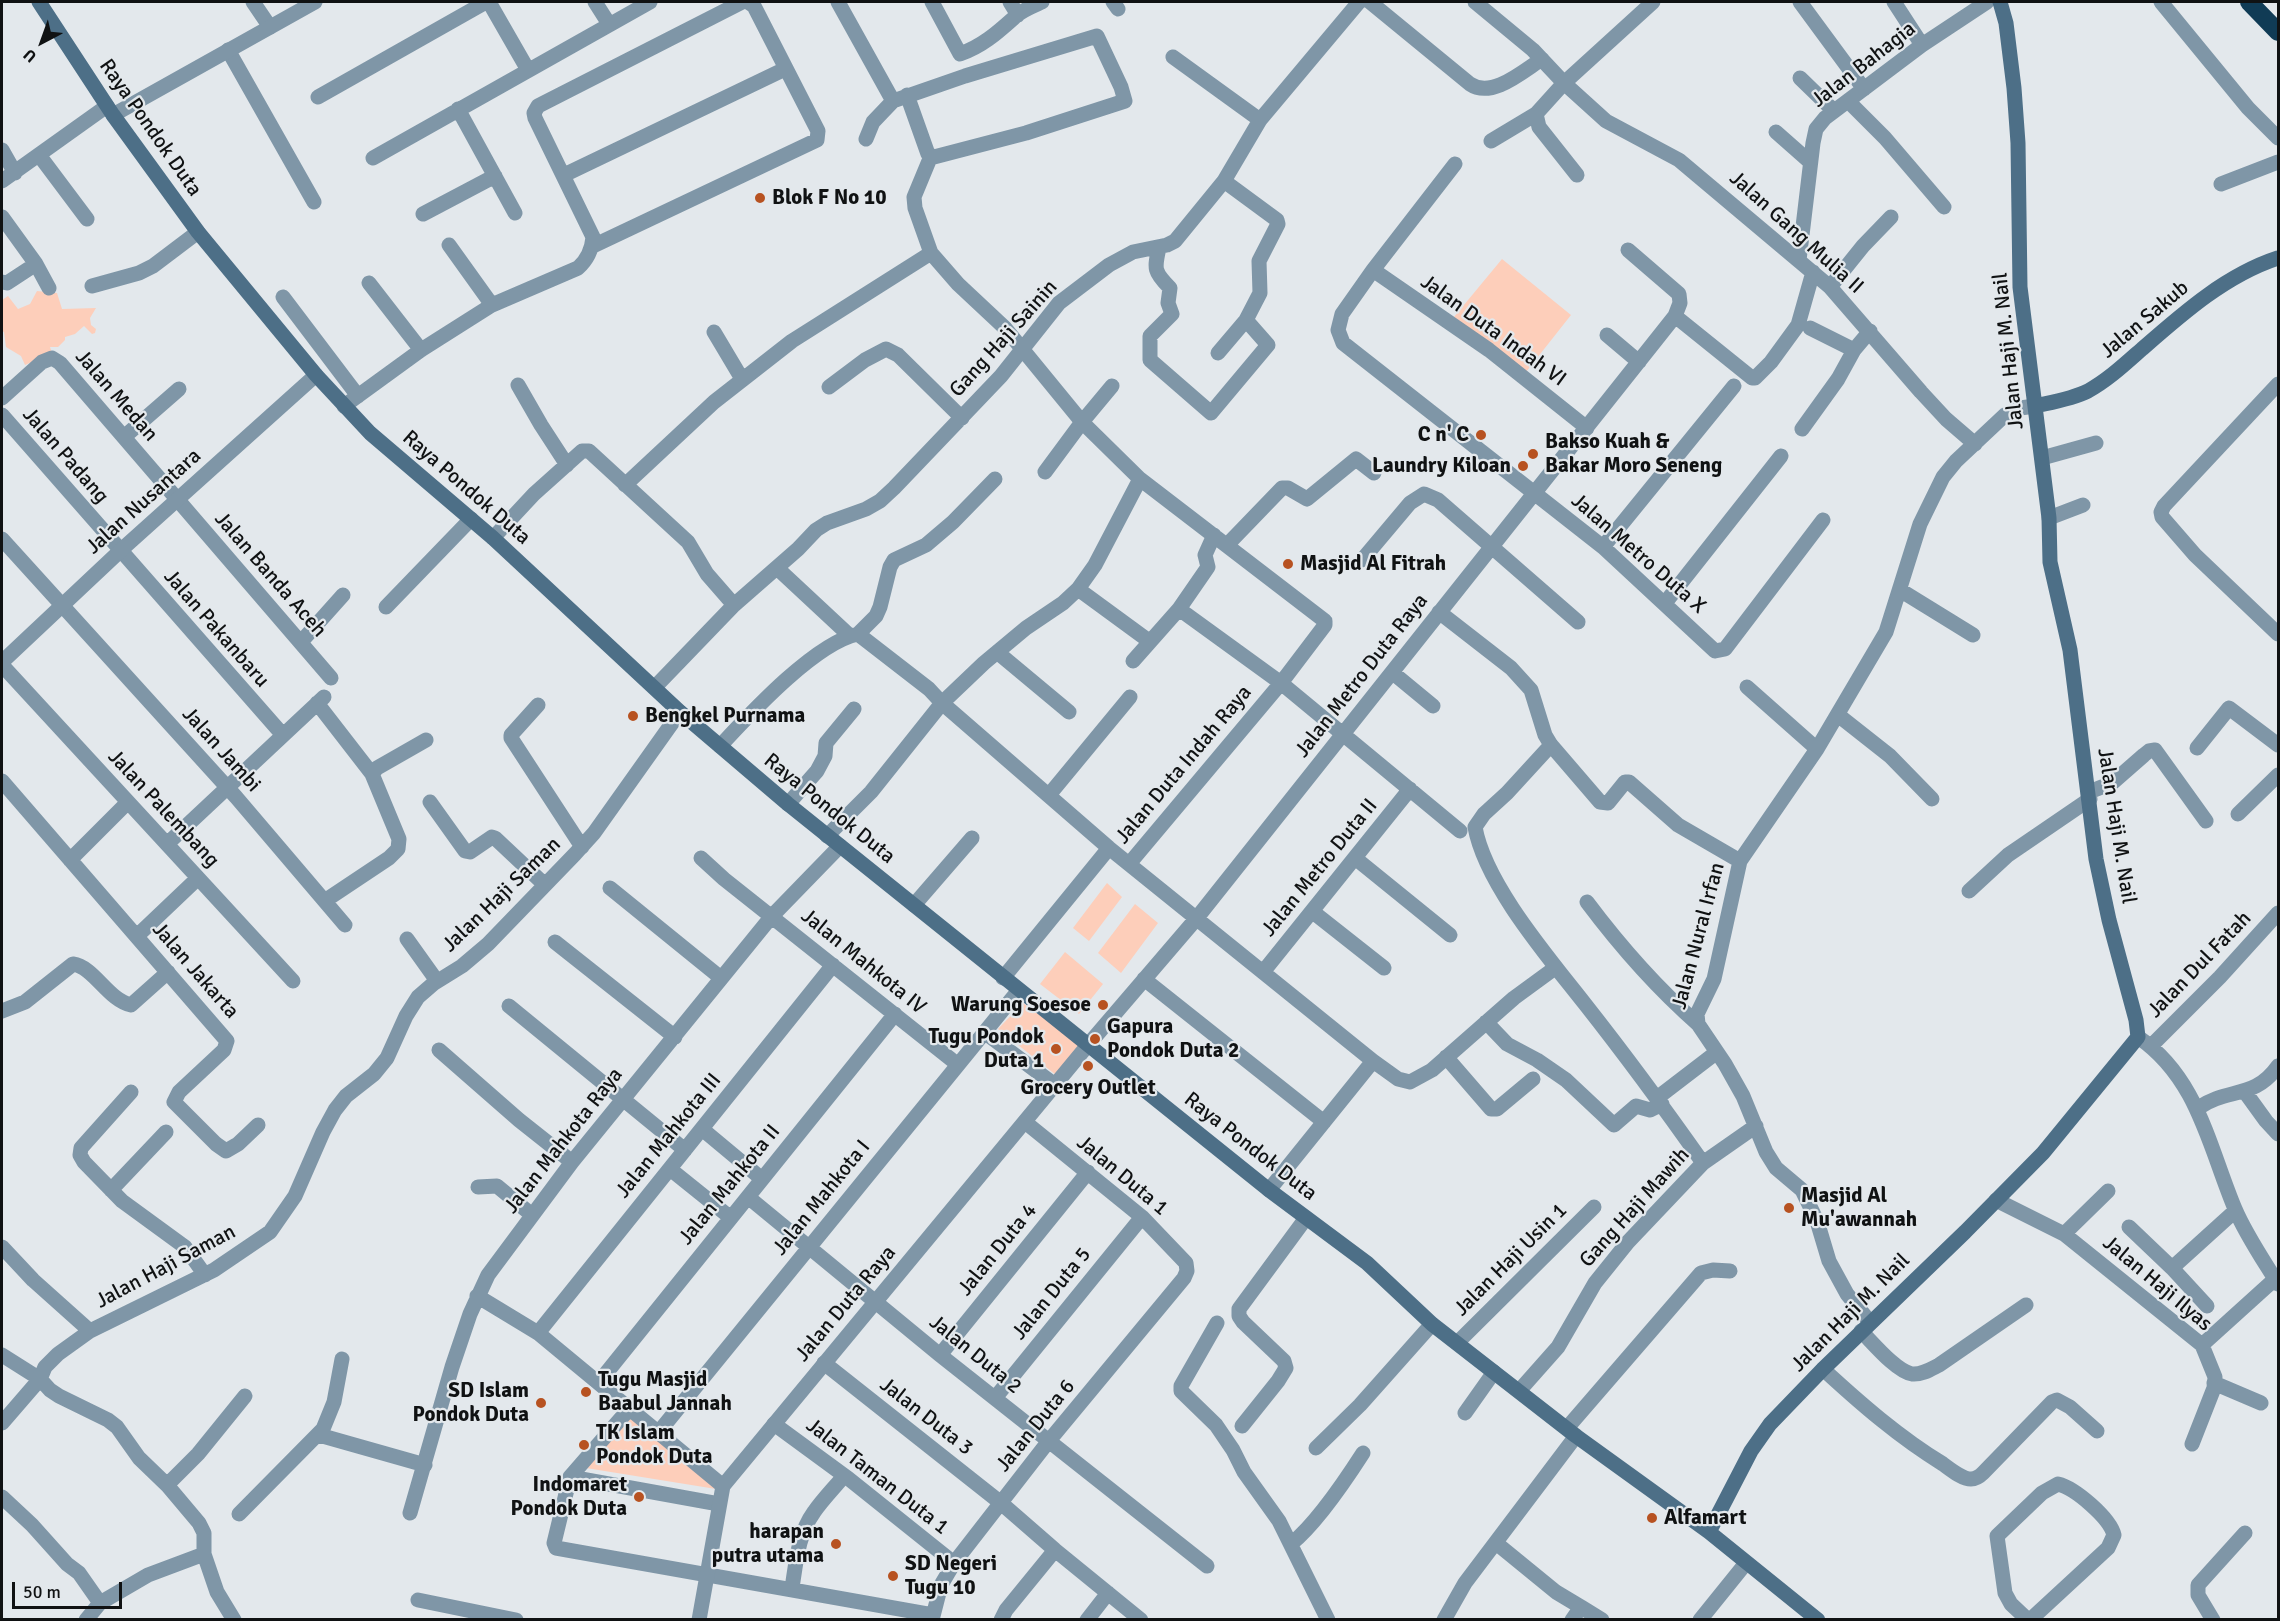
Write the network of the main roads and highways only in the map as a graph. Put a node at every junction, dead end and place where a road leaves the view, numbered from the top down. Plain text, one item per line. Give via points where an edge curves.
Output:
1 (39, 2) edge
2 (2000, 2) edge
3 (2249, 2) edge
4 (2278, 32) edge
5 (2278, 258) edge
6 (2035, 406) junction
7 (1709, 1532) junction
8 (1818, 1620) edge

1 - 7 main road, Raya Pondok Duta via 110,111 198,232 316,375 401,460 493,538 680,712 827,836 1269,1190 1367,1263 1432,1324
2 - 6 main road, Jalan Haji M. Nail via 2014,88 2020,287
3 - 4 highway
5 - 6 main road, Jalan Sakub via 2232,279 2204,298 2090,390
6 - 7 main road, Jalan Haji M. Nail via 2049,518 2050,562 2070,650 2096,859 2109,920 2145,1042 2043,1153 1823,1369 1759,1438
7 - 8 main road, Raya Pondok Duta

